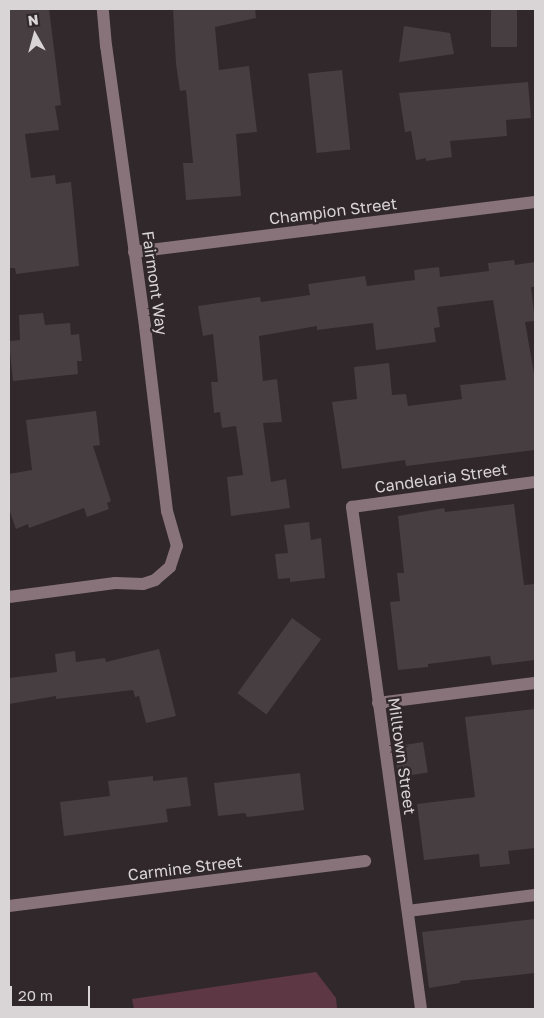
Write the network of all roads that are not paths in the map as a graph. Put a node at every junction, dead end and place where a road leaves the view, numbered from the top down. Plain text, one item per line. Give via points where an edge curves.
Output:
1 (103, 9) edge
2 (535, 202) edge
3 (134, 252) junction
4 (535, 482) edge
5 (352, 506) joint
6 (9, 597) edge
7 (535, 683) edge
8 (378, 703) junction
9 (366, 861) dead end
10 (535, 895) edge
11 (9, 906) edge
12 (408, 911) junction
13 (421, 1009) edge

1 - 3 street, Fairmont Way
2 - 3 street, Champion Street
3 - 6 street, Fairmont Way via 167,511 177,546 174,560 155,580 143,584 115,583
4 - 5 street, Candelaria Street
5 - 8 street, Milltown Street
7 - 8 street
8 - 12 street, Milltown Street
9 - 11 street, Carmine Street
10 - 12 street
12 - 13 street, Milltown Street

